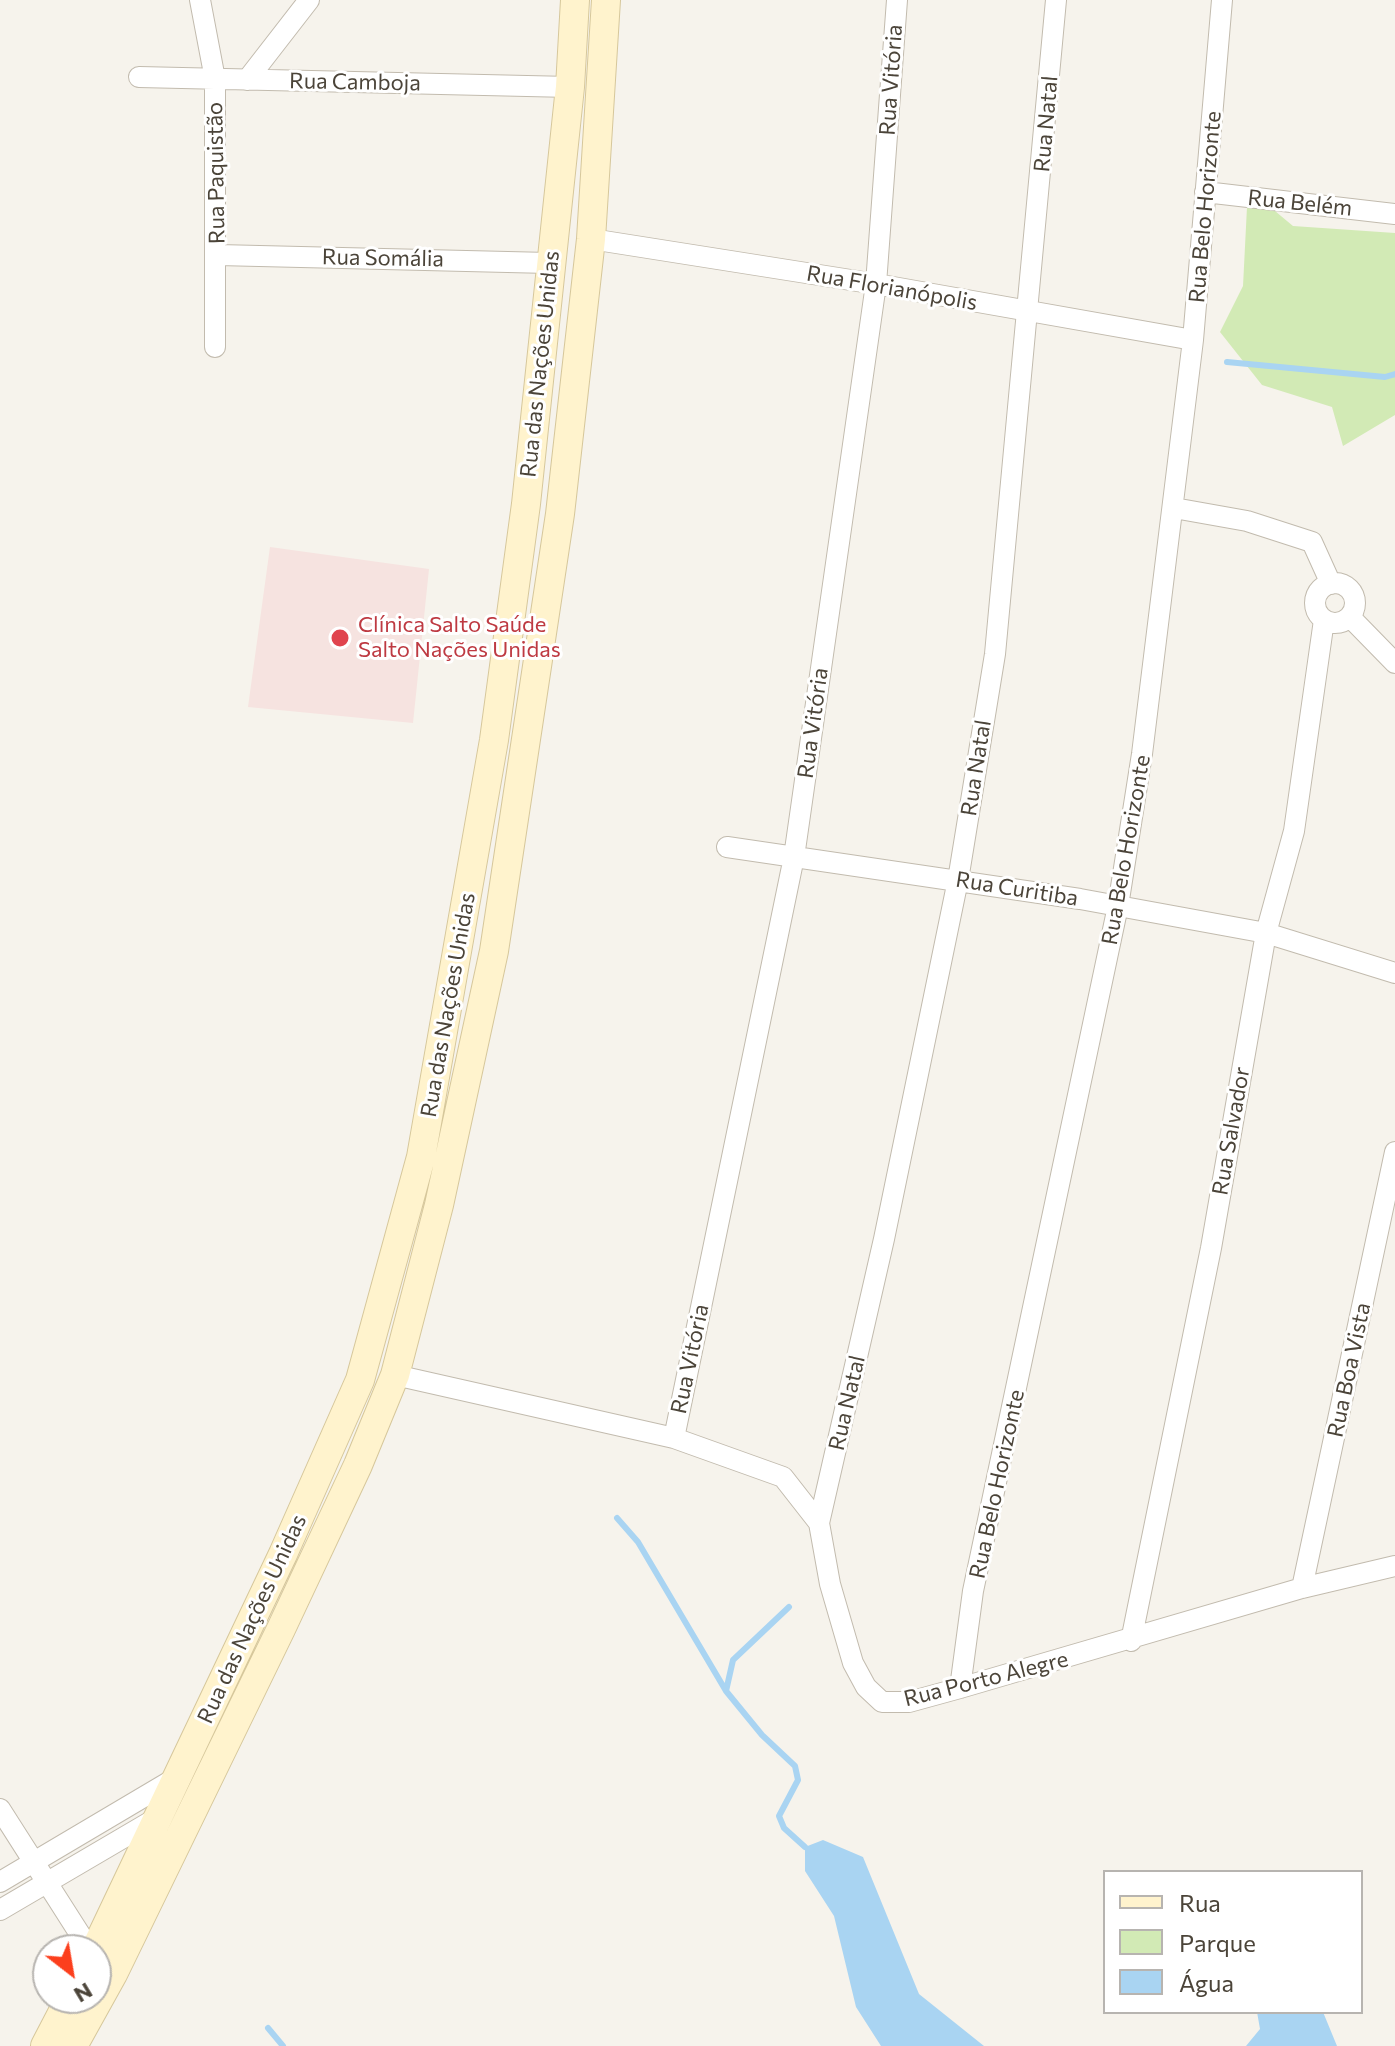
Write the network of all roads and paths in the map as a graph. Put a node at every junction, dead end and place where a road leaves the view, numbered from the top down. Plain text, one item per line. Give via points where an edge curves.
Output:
1 (200, 0) edge
2 (309, 0) edge
3 (575, 0) edge
4 (606, 0) edge
5 (897, 0) edge
6 (1056, 0) edge
7 (1222, 0) edge
8 (139, 77) dead end
9 (215, 79) junction
10 (247, 80) junction
11 (570, 87) junction
12 (1205, 192) junction
13 (1395, 214) edge
14 (591, 239) junction
15 (218, 255) junction
16 (549, 263) junction
17 (876, 284) junction
18 (1030, 311) junction
19 (1193, 340) junction
20 (215, 347) dead end
21 (526, 504) junction
22 (1174, 508) junction
23 (560, 514) junction
24 (1331, 584) junction
25 (1350, 617) junction
26 (1324, 620) junction
27 (1395, 663) edge
28 (727, 847) dead end
29 (794, 857) junction
30 (958, 880) junction
31 (1118, 906) junction
32 (1266, 933) junction
33 (1395, 973) edge
34 (1395, 1152) edge
35 (421, 1157) junction
36 (439, 1205) junction
37 (395, 1375) junction
38 (674, 1438) junction
39 (819, 1523) junction
40 (1395, 1566) edge
41 (1302, 1588) junction
42 (1131, 1641) junction
43 (960, 1688) junction
44 (192, 1781) junction
45 (0, 1809) edge
46 (159, 1815) junction
47 (189, 1818) junction
48 (33, 1863) junction
49 (0, 1882) edge
50 (46, 1882) junction
51 (0, 1910) edge
52 (81, 1934) edge
53 (100, 1934) edge
54 (62, 2014) edge
55 (45, 2046) edge
56 (73, 2046) edge

1 - 9 street, Rua Paquistão
2 - 10 street
3 - 11 main road, Rua das Nações Unidas
4 - 14 main road, Rua das Nações Unidas
5 - 17 street, Rua Vitória
6 - 18 street, Rua Natal
7 - 12 street, Rua Belo Horizonte
8 - 9 street, Rua Camboja
9 - 10 street, Rua Camboja
9 - 15 street, Rua Paquistão
10 - 11 street, Rua Camboja
11 - 16 main road, Rua das Nações Unidas
12 - 13 street, Rua Belém
12 - 19 street, Rua Belo Horizonte
14 - 17 street, Rua Florianópolis
14 - 23 main road, Rua das Nações Unidas
15 - 16 street, Rua Somália
15 - 20 street, Rua Paquistão
16 - 21 main road, Rua das Nações Unidas
17 - 18 street, Rua Florianópolis
17 - 29 street, Rua Vitória
18 - 19 street, Rua Florianópolis
18 - 30 street, Rua Natal via 995,654
19 - 22 street, Rua Belo Horizonte
21 - 23 main road via 539,502
21 - 35 main road, Rua das Nações Unidas via 494,740
22 - 24 street via 1247,521 1312,542
22 - 31 street, Rua Belo Horizonte
23 - 36 main road, Rua das Nações Unidas via 494,951
24 - 25 street via 1347,586 1354,594
24 - 26 street via 1314,601
25 - 26 street via 1334,624
25 - 27 street
26 - 32 street, Rua Salvador via 1294,831
28 - 29 street, Rua Curitiba
29 - 30 street, Rua Curitiba
29 - 38 street, Rua Vitória
30 - 31 street, Rua Curitiba
30 - 39 street, Rua Natal
31 - 32 street, Rua Curitiba
31 - 43 street, Rua Belo Horizonte via 973,1591
32 - 33 street, Rua Curitiba
32 - 42 street, Rua Salvador via 1211,1248
34 - 41 street, Rua Boa Vista
35 - 36 main road via 416,1220 427,1221
35 - 44 main road, Rua das Nações Unidas via 360,1380 248,1623
36 - 37 main road, Rua das Nações Unidas
37 - 38 street, Rua Porto Alegre
37 - 44 main road, Rua das Nações Unidas via 358,1465
38 - 39 street, Rua Porto Alegre via 783,1477
39 - 43 street, Rua Porto Alegre via 839,1619 866,1687 882,1702 896,1703
40 - 41 street, Rua Porto Alegre
41 - 42 street, Rua Porto Alegre
42 - 43 street, Rua Porto Alegre
44 - 46 main road, Rua das Nações Unidas
44 - 47 main road
44 - 48 street
45 - 48 street
46 - 47 street
46 - 50 street
46 - 53 main road, Rua das Nações Unidas
47 - 56 main road
48 - 49 street
48 - 50 street
50 - 51 street
50 - 52 street
54 - 55 main road

